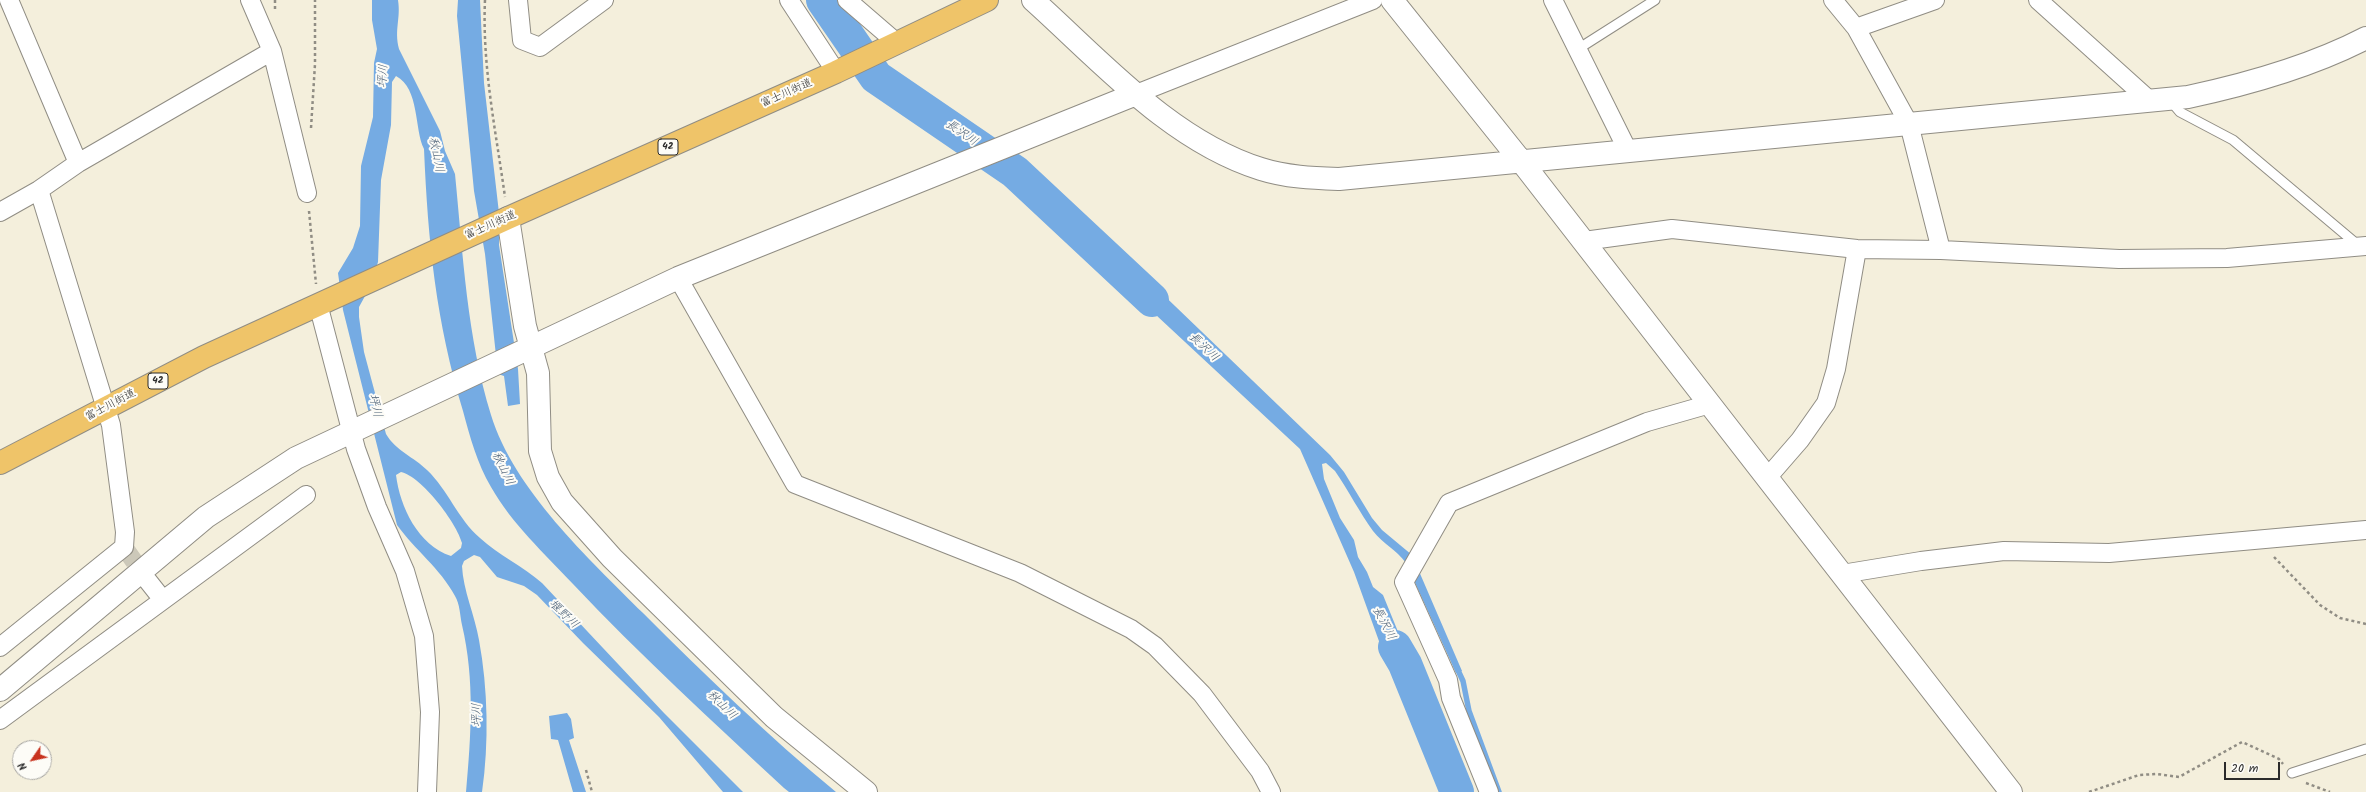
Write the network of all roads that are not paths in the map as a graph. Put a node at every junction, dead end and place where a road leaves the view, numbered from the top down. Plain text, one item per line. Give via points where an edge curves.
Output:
1 (9, 0) edge
2 (250, 0) edge
3 (518, 0) edge
4 (604, 0) edge
5 (789, 0) edge
6 (847, 0) edge
7 (987, 0) edge
8 (1033, 0) edge
9 (1373, 0) edge
10 (1392, 0) edge
11 (1553, 0) edge
12 (1655, 0) edge
13 (1833, 0) edge
14 (1935, 0) edge
15 (2038, 0) edge
16 (1856, 28) junction
17 (2366, 38) edge
18 (896, 43) junction
19 (1578, 49) junction
20 (272, 51) junction
21 (836, 72) junction
22 (1136, 94) junction
23 (2159, 99) junction
24 (1909, 124) junction
25 (1628, 151) junction
26 (1521, 161) junction
27 (78, 163) junction
28 (39, 190) junction
29 (307, 193) dead end
30 (0, 212) edge
31 (503, 220) junction
32 (1584, 241) junction
33 (2363, 246) edge
34 (1857, 249) junction
35 (1941, 250) junction
36 (678, 278) junction
37 (318, 304) junction
38 (524, 350) junction
39 (1710, 404) junction
40 (106, 408) junction
41 (352, 430) junction
42 (0, 463) edge
43 (1768, 478) junction
44 (306, 495) dead end
45 (2366, 530) edge
46 (1842, 574) junction
47 (148, 581) tunnel mouth
48 (163, 600) junction
49 (0, 647) edge
50 (0, 690) edge
51 (0, 720) edge
52 (2366, 748) edge
53 (2292, 773) road end
54 (427, 792) edge
55 (866, 792) edge
56 (1271, 792) edge
57 (1488, 792) edge
58 (2011, 792) edge

1 - 27 street
2 - 20 street
3 - 4 street via 522,40 540,47
5 - 21 street
6 - 18 street
7 - 18 main road, 富士川街道 / 42
8 - 22 street
9 - 22 street
10 - 26 street
11 - 19 street
12 - 19 lane
13 - 16 street
14 - 16 street
15 - 23 street
16 - 24 street
17 - 23 street via 2343,51 2251,84 2188,97
18 - 21 main road, 富士川街道 / 42
19 - 25 street
20 - 27 street
20 - 29 street
21 - 31 main road, 富士川街道 / 42
22 - 26 street via 1162,116 1208,147 1261,169 1302,178 1339,179
22 - 36 street
23 - 24 street
23 - 33 lane via 2233,140
24 - 25 street
24 - 35 street
25 - 26 street
26 - 32 street
27 - 28 street
28 - 30 street
28 - 40 street
31 - 37 main road, 富士川街道 / 42
31 - 38 street via 525,326
32 - 34 street via 1672,229
32 - 39 street
33 - 35 street via 2219,258 2119,259
34 - 35 street
34 - 43 street via 1836,369 1826,403 1800,440
36 - 38 street
36 - 56 street via 795,484 1020,573 1131,629 1155,646 1202,694 1260,771
37 - 40 main road, 富士川街道 / 42 via 204,357
37 - 41 street
38 - 41 street
38 - 55 street via 538,373 540,451 548,477 562,502 612,558 774,717
39 - 43 street
39 - 57 street via 1646,422 1449,503 1404,582 1448,680 1451,698
40 - 42 main road, 富士川街道 / 42
40 - 49 street via 113,440 124,547
41 - 50 street via 296,458 206,517
41 - 54 street via 377,507 405,571 424,636 430,712
43 - 46 street
44 - 48 street
45 - 46 street via 2109,553 2004,551
46 - 58 street
47 - 48 street
48 - 51 street
52 - 53 lane

